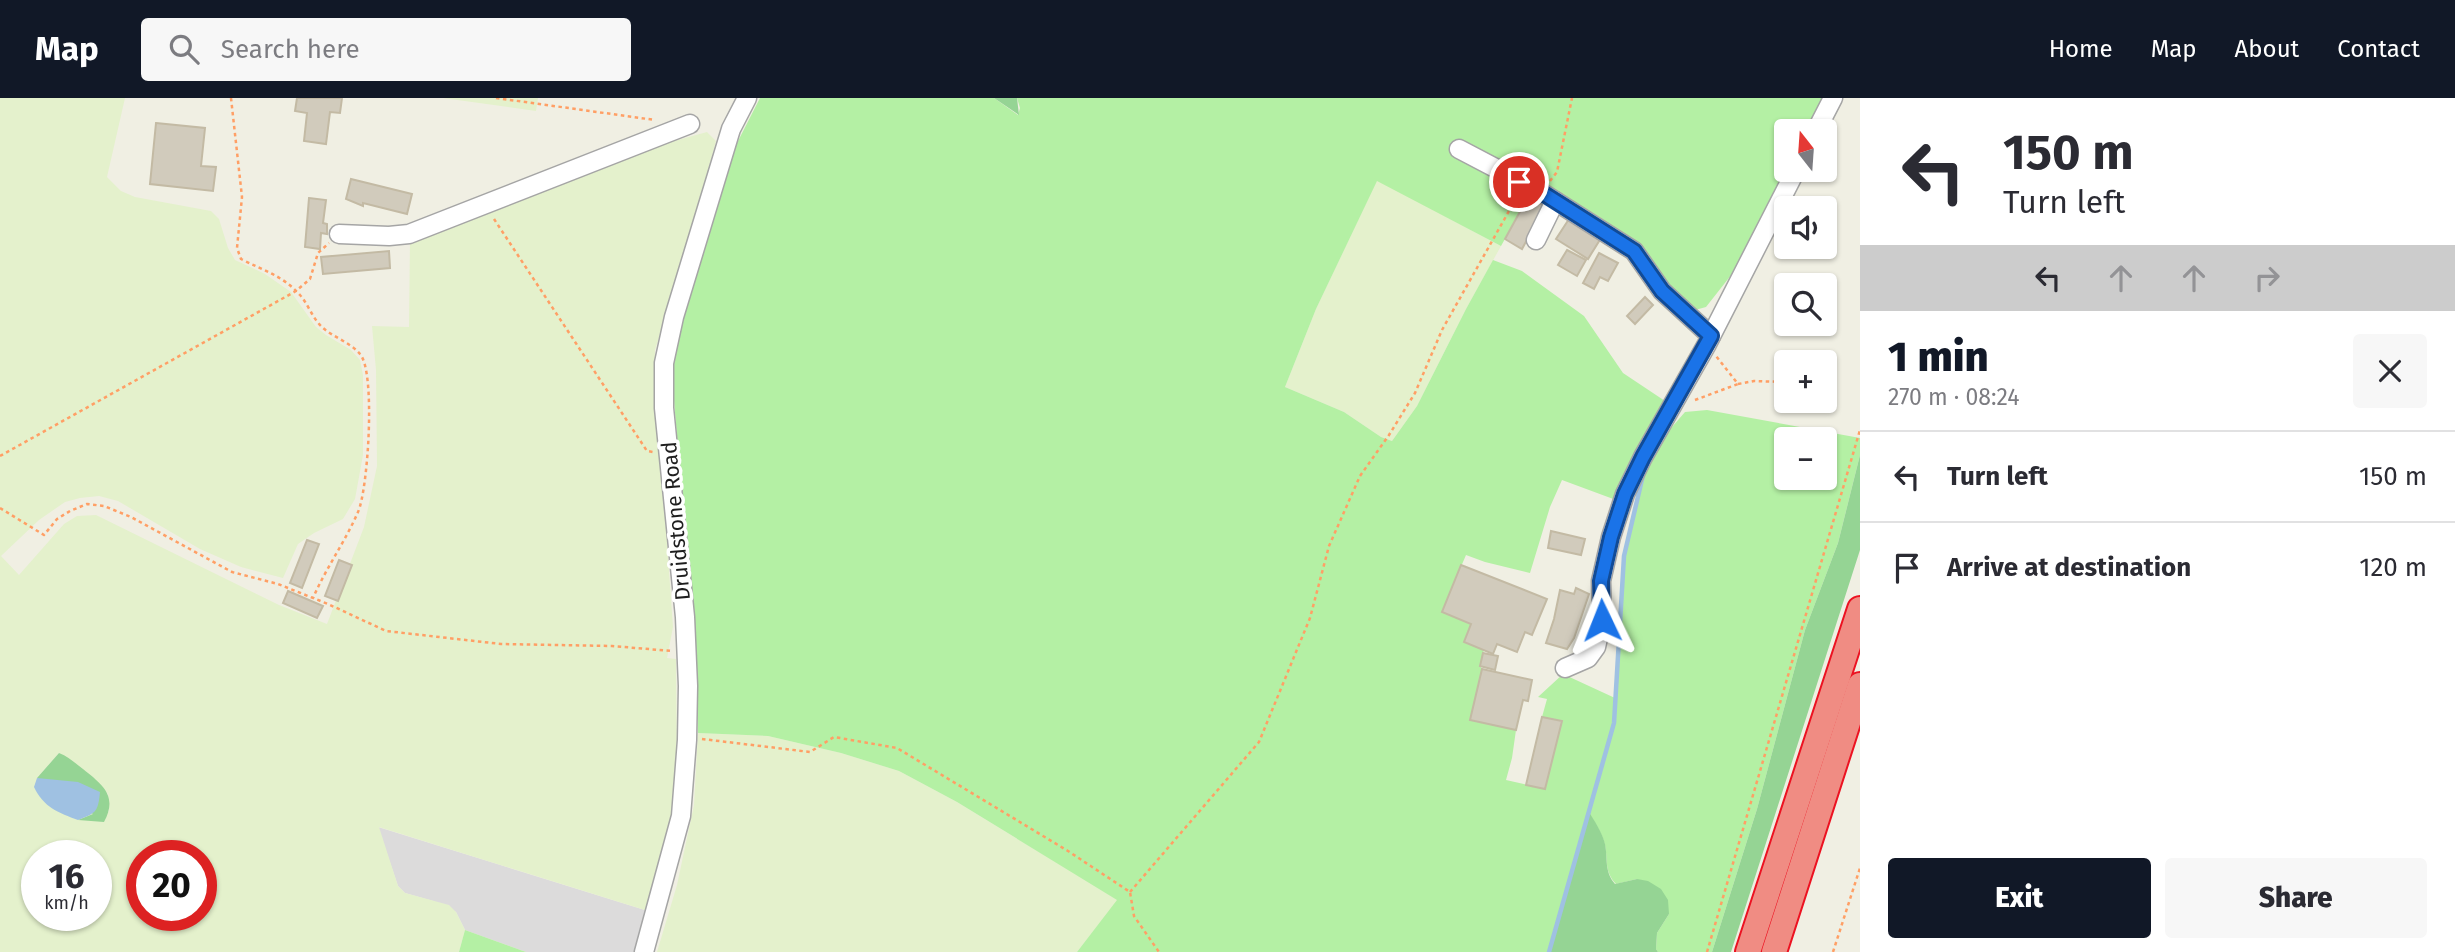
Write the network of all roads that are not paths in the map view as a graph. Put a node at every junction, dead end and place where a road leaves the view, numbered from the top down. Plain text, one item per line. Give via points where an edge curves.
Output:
1 (747, 98) edge
2 (1833, 98) edge
3 (1822, 119) edge
4 (690, 124) road end
5 (1459, 149) dead end
6 (1790, 182) edge
7 (1548, 197) junction
8 (339, 234) road end
9 (1536, 240) dead end
10 (1709, 340) junction
11 (1860, 609) edge
12 (1565, 668) dead end
13 (1860, 685) edge
14 (645, 952) edge
15 (1748, 952) edge
16 (1774, 952) edge

1 - 14 street, Druidstone Road via 731,129 664,363 686,653 687,740 681,816
2 - 3 street
4 - 8 street via 409,234
5 - 7 street
6 - 10 street
7 - 9 street
7 - 10 street via 1634,251 1662,291
10 - 12 street via 1625,494 1601,581 1602,620 1596,648 1588,658
11 - 15 highway
13 - 16 highway

